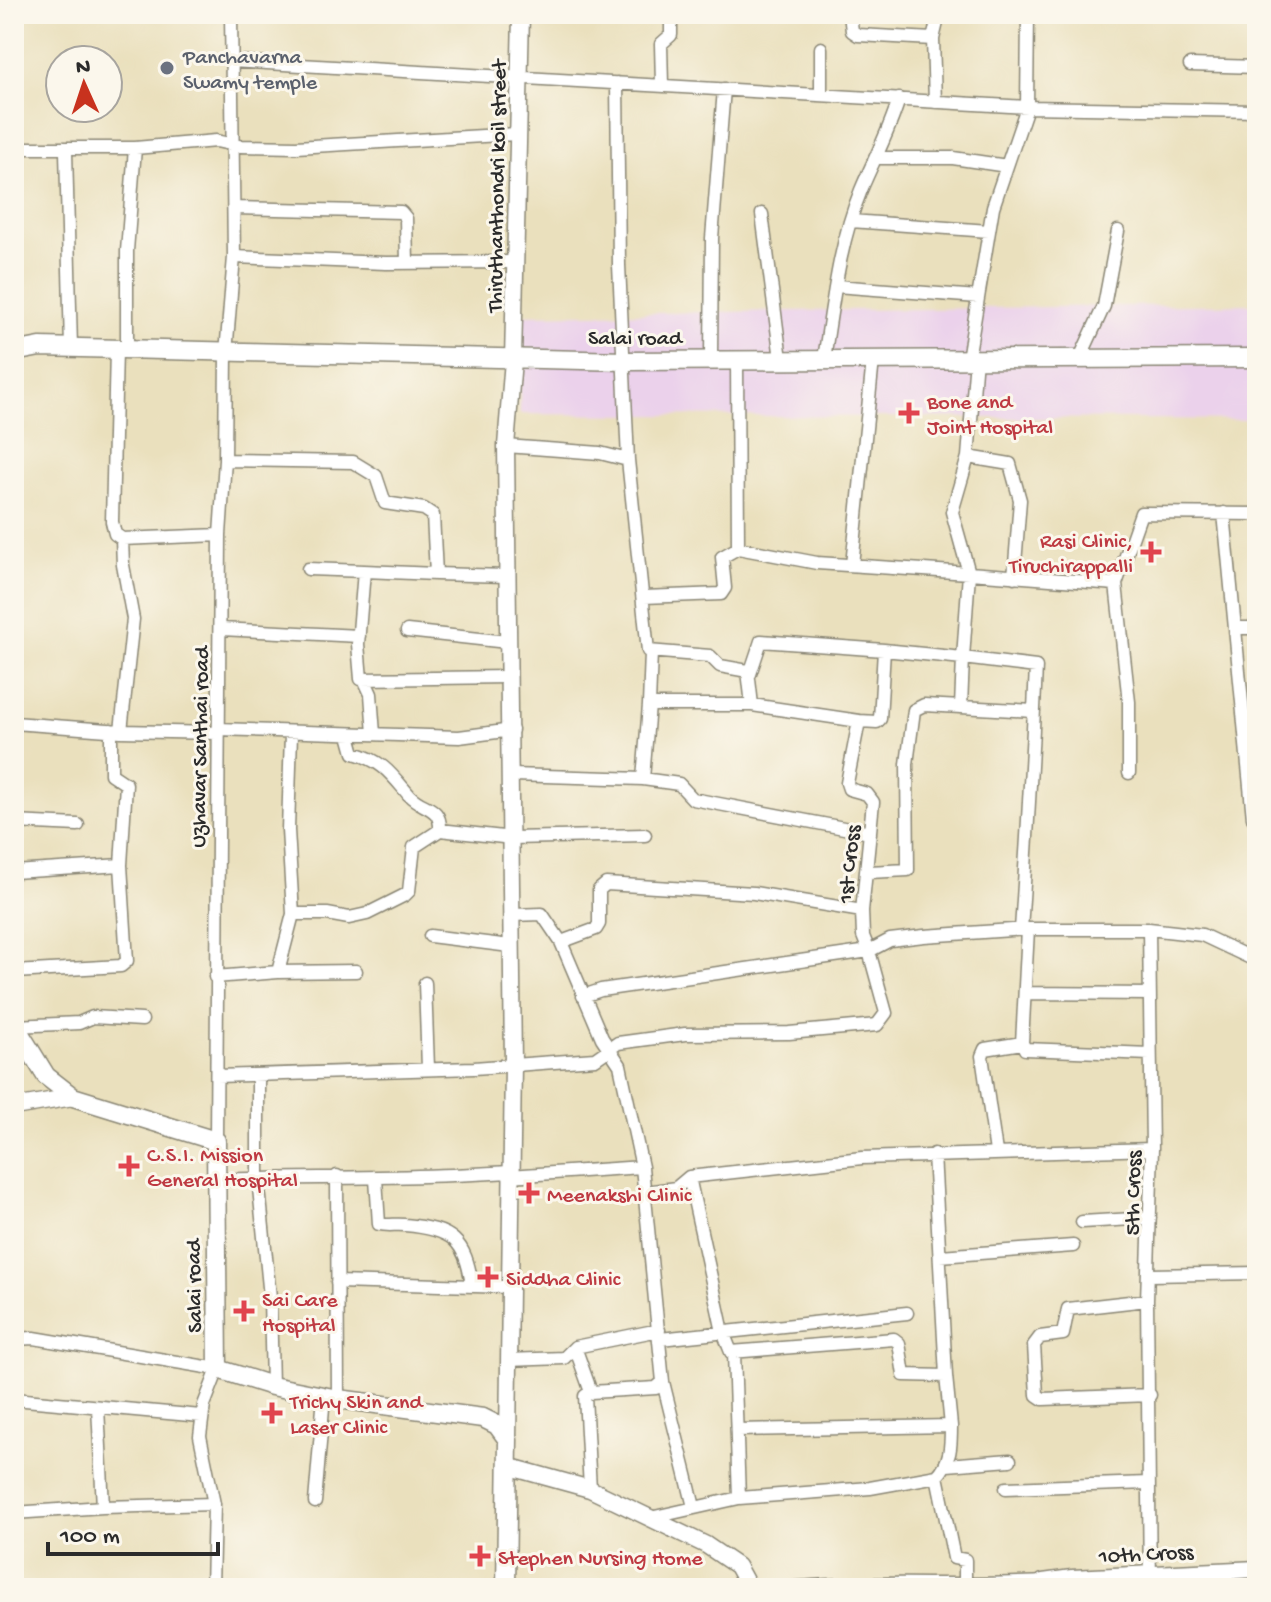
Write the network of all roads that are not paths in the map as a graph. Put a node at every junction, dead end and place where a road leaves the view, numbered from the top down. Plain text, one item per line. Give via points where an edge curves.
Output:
1 (231, 14) edge
2 (521, 14) edge
3 (671, 14) edge
4 (850, 14) edge
5 (939, 14) edge
6 (1028, 14) edge
7 (933, 39) junction
8 (821, 48) dead end
9 (231, 61) junction
10 (1190, 65) dead end
11 (1257, 67) edge
12 (518, 77) junction
13 (617, 83) junction
14 (662, 85) junction
15 (724, 89) junction
16 (821, 95) junction
17 (899, 99) junction
18 (935, 102) junction
19 (1027, 107) junction
20 (1257, 111) edge
21 (517, 134) junction
22 (230, 144) junction
23 (14, 148) edge
24 (135, 148) junction
25 (66, 151) junction
26 (877, 158) junction
27 (1007, 166) junction
28 (235, 208) junction
29 (762, 214) dead end
30 (851, 221) junction
31 (989, 231) junction
32 (1118, 231) dead end
33 (234, 257) junction
34 (515, 262) junction
35 (407, 263) junction
36 (836, 286) junction
37 (978, 297) junction
38 (71, 348) junction
39 (121, 349) junction
40 (14, 352) edge
41 (226, 353) junction
42 (972, 358) junction
43 (1080, 358) junction
44 (1257, 358) edge
45 (711, 359) junction
46 (737, 359) junction
47 (781, 359) junction
48 (824, 359) junction
49 (513, 360) junction
50 (873, 360) junction
51 (625, 361) junction
52 (506, 446) junction
53 (968, 457) junction
54 (225, 460) junction
55 (628, 460) junction
56 (1224, 513) junction
57 (1257, 514) edge
58 (220, 535) junction
59 (122, 539) junction
60 (738, 548) junction
61 (852, 565) junction
62 (308, 569) dead end
63 (364, 571) junction
64 (969, 573) junction
65 (436, 574) junction
66 (506, 576) junction
67 (1014, 577) junction
68 (1116, 584) junction
69 (644, 597) junction
70 (1237, 628) junction
71 (1257, 628) edge
72 (221, 629) junction
73 (407, 631) dead end
74 (359, 636) junction
75 (507, 642) junction
76 (884, 650) junction
77 (651, 652) junction
78 (963, 658) junction
79 (750, 674) junction
80 (508, 677) junction
81 (365, 681) junction
82 (649, 705) junction
83 (752, 705) junction
84 (961, 707) junction
85 (1034, 711) junction
86 (859, 721) junction
87 (14, 723) edge
88 (512, 730) junction
89 (116, 731) junction
90 (218, 731) junction
91 (291, 734) junction
92 (374, 734) junction
93 (349, 735) junction
94 (1129, 773) dead end
95 (512, 775) junction
96 (643, 779) junction
97 (1253, 818) dead end
98 (14, 822) edge
99 (78, 825) dead end
100 (440, 830) junction
101 (870, 833) junction
102 (645, 835) dead end
103 (512, 838) junction
104 (121, 865) junction
105 (14, 872) edge
106 (869, 872) junction
107 (862, 911) junction
108 (293, 914) junction
109 (511, 915) junction
110 (1149, 929) junction
111 (1024, 930) junction
112 (430, 936) dead end
113 (561, 942) junction
114 (510, 946) junction
115 (869, 951) junction
116 (1257, 961) edge
117 (356, 971) dead end
118 (14, 972) edge
119 (278, 972) junction
120 (215, 977) junction
121 (425, 983) dead end
122 (1025, 993) junction
123 (1150, 994) junction
124 (583, 996) junction
125 (142, 1020) dead end
126 (14, 1025) edge
127 (1022, 1043) junction
128 (609, 1049) junction
129 (1150, 1054) junction
130 (513, 1064) junction
131 (428, 1068) junction
132 (217, 1076) junction
133 (258, 1077) junction
134 (73, 1097) junction
135 (14, 1107) edge
136 (216, 1141) junction
137 (1152, 1149) junction
138 (996, 1152) junction
139 (934, 1154) junction
140 (642, 1167) junction
141 (509, 1174) junction
142 (337, 1176) junction
143 (689, 1177) junction
144 (258, 1178) junction
145 (376, 1179) junction
146 (215, 1180) junction
147 (645, 1192) junction
148 (1150, 1218) junction
149 (1082, 1222) dead end
150 (1073, 1246) dead end
151 (940, 1256) junction
152 (1257, 1273) edge
153 (1150, 1275) junction
154 (337, 1282) junction
155 (472, 1285) junction
156 (509, 1287) junction
157 (1147, 1300) junction
158 (907, 1313) dead end
159 (723, 1332) junction
160 (659, 1334) junction
161 (14, 1339) edge
162 (575, 1347) junction
163 (734, 1353) junction
164 (508, 1360) junction
165 (218, 1369) junction
166 (946, 1376) junction
167 (663, 1382) junction
168 (272, 1386) junction
169 (591, 1392) junction
170 (1150, 1395) junction
171 (331, 1397) junction
172 (14, 1399) edge
173 (98, 1407) junction
174 (201, 1416) junction
175 (951, 1426) junction
176 (737, 1430) junction
177 (508, 1440) junction
178 (1010, 1460) dead end
179 (947, 1465) junction
180 (507, 1466) junction
181 (937, 1476) junction
182 (1148, 1483) junction
183 (1006, 1488) dead end
184 (590, 1489) junction
185 (739, 1498) junction
186 (315, 1502) dead end
187 (214, 1504) junction
188 (103, 1507) junction
189 (694, 1507) junction
190 (14, 1513) edge
191 (647, 1519) junction
192 (1257, 1569) edge
193 (1150, 1580) edge
194 (1043, 1585) edge
195 (965, 1586) edge
196 (212, 1588) edge
197 (506, 1588) edge
198 (749, 1588) edge
199 (787, 1588) edge

1 - 9 street, Uzhavar Santhai road
2 - 12 street, Thiruthanthondri koil street
3 - 14 street via 671,35 661,44
4 - 7 street via 852,31 858,35
5 - 7 street
6 - 19 street
7 - 18 street
8 - 16 street
9 - 12 street
9 - 22 street, Uzhavar Santhai road
10 - 11 street
12 - 13 street
12 - 21 street, Thiruthanthondri koil street
13 - 14 street
13 - 51 street
14 - 15 street
15 - 16 street
15 - 45 street via 712,238
16 - 17 street
17 - 18 street
17 - 26 street
18 - 19 street
19 - 20 street
19 - 27 street
21 - 22 street via 296,147
21 - 34 street, Thiruthanthondri koil street
22 - 24 street
22 - 28 street, Uzhavar Santhai road
23 - 25 street
24 - 25 street
24 - 39 street
25 - 38 street
26 - 27 street via 953,158
26 - 30 street
27 - 31 street
28 - 33 street, Uzhavar Santhai road
28 - 35 street via 401,212 406,218
29 - 47 street
30 - 31 street
30 - 36 street
31 - 37 street
32 - 43 street via 1104,306
33 - 35 street
33 - 41 street, Uzhavar Santhai road
34 - 35 street
34 - 49 street, Thiruthanthondri koil street
36 - 37 street
36 - 48 street
37 - 42 street
38 - 39 main road, Salai road
38 - 40 main road, Salai road
39 - 41 main road, Salai road
39 - 59 street via 112,522
41 - 49 main road, Salai road
41 - 54 street, Uzhavar Santhai road
42 - 43 main road, Salai road
42 - 50 main road, Salai road
42 - 53 street
43 - 44 main road, Salai road
45 - 46 main road, Salai road
45 - 51 main road, Salai road
46 - 47 main road, Salai road
46 - 60 street
47 - 48 main road, Salai road
48 - 50 main road, Salai road
49 - 51 main road, Salai road
49 - 52 street, Thiruthanthondri koil street
50 - 61 street
51 - 55 street
52 - 55 street
52 - 66 street, Thiruthanthondri koil street
53 - 64 street via 952,512
53 - 67 street via 1010,464 1020,500
54 - 58 street, Uzhavar Santhai road
54 - 65 street via 340,461 366,468 376,476 385,503 433,515
55 - 69 street
56 - 57 street
56 - 68 street via 1141,513
56 - 70 street
58 - 59 street
58 - 72 street, Uzhavar Santhai road
59 - 89 street via 133,619
60 - 61 street
60 - 69 street via 722,557 721,594
61 - 64 street
62 - 63 street
63 - 65 street
63 - 74 street
64 - 67 street
64 - 78 street
65 - 66 street
66 - 75 street, Thiruthanthondri koil street
67 - 68 street
68 - 94 street via 1129,702
69 - 77 street
70 - 71 street
70 - 97 street
72 - 74 street
72 - 90 street, Uzhavar Santhai road
73 - 75 street
74 - 81 street
75 - 80 street, Thiruthanthondri koil street
76 - 78 street
76 - 79 street via 761,641
76 - 86 street via 880,719
77 - 79 street via 710,656 720,666
77 - 82 street
78 - 84 street
78 - 85 street via 1033,664
79 - 83 street
80 - 81 street via 393,676
80 - 88 street, Thiruthanthondri koil street
81 - 92 street
82 - 83 street
82 - 96 street
83 - 86 street
84 - 85 street
84 - 106 street via 924,705 914,710 907,764 908,870
85 - 111 street
86 - 101 street, 1st Cross via 848,786 872,798
87 - 89 street
88 - 92 street via 482,737
88 - 95 street, Thiruthanthondri koil street
89 - 90 street
89 - 104 street via 111,775 126,784
90 - 91 street
90 - 120 street, Uzhavar Santhai road
91 - 93 street
91 - 108 street via 288,830
92 - 93 street
93 - 100 street via 354,753 384,765 411,797 434,809
95 - 96 street
95 - 103 street, Thiruthanthondri koil street
96 - 101 street via 679,784 693,799
98 - 99 street
100 - 103 street
100 - 108 street via 414,847 405,895 349,918
101 - 106 street, 1st Cross
102 - 103 street
103 - 109 street, Thiruthanthondri koil street
104 - 105 street
104 - 118 street via 126,963
106 - 107 street, 1st Cross
107 - 113 street via 754,893 606,884 599,890 596,929
107 - 115 street, 1st Cross
108 - 119 street
109 - 113 street via 542,914
109 - 114 street, Thiruthanthondri koil street
110 - 111 street
110 - 116 street via 1202,935
110 - 123 street, 5th Cross
111 - 115 street via 898,939
111 - 122 street
112 - 114 street
113 - 124 street
114 - 130 street, Thiruthanthondri koil street
115 - 124 street
115 - 128 street, 1st Cross via 886,1013 877,1025 685,1034 618,1043
117 - 119 street
119 - 120 street
120 - 132 street, Uzhavar Santhai road
121 - 131 street
122 - 123 street
122 - 127 street
123 - 129 street, 5th Cross
124 - 128 street
125 - 126 street via 93,1017 79,1023
126 - 134 main road via 46,1076
127 - 129 street via 1025,1049
127 - 138 street via 985,1049 982,1056
128 - 130 street via 595,1059
128 - 140 street via 620,1065
129 - 137 street, 5th Cross
130 - 131 street
130 - 141 street, Thiruthanthondri koil street
131 - 133 street
132 - 133 street
132 - 136 street, Uzhavar Santhai road
133 - 144 street
134 - 135 street
134 - 136 main road
136 - 146 main road, Salai road
137 - 138 street
137 - 148 street, 5th Cross
138 - 139 street
139 - 143 street
139 - 151 street
140 - 141 street
140 - 147 street
141 - 145 street
141 - 156 street, Thiruthanthondri koil street
142 - 144 street
142 - 145 street
142 - 154 street
143 - 147 street via 676,1188
143 - 159 street
144 - 146 street
144 - 168 street
145 - 155 street via 379,1224 406,1225 455,1239 465,1249
146 - 165 main road, Salai road
147 - 160 street
148 - 149 street
148 - 153 street, 5th Cross
150 - 151 street
151 - 166 street
152 - 153 street
153 - 157 street, 5th Cross
154 - 155 street
154 - 171 street
155 - 156 street
156 - 164 street, Thiruthanthondri koil street
157 - 170 street, 5th Cross
157 - 170 street via 1068,1309 1063,1334 1040,1337 1034,1345 1037,1395 1043,1399
158 - 159 street
159 - 160 street
159 - 163 street
160 - 162 street
160 - 167 street
161 - 165 street
162 - 164 street via 564,1358
162 - 169 street
163 - 166 street via 894,1339 904,1375
163 - 176 street
164 - 177 street, Thiruthanthondri koil street
165 - 168 main road
165 - 174 street
166 - 175 street
167 - 169 street via 652,1389
167 - 189 street
168 - 171 main road
169 - 184 street via 584,1398
170 - 182 street, 5th Cross
171 - 177 main road via 483,1418
171 - 186 street
172 - 173 street
173 - 174 street
173 - 188 street
174 - 187 street
175 - 176 street
175 - 179 street
176 - 185 street
177 - 180 main road
178 - 179 street
179 - 181 street
180 - 184 street
180 - 197 main road
181 - 185 street via 870,1488
181 - 195 street via 954,1558 965,1560
182 - 183 street
182 - 193 street, 5th Cross
184 - 191 street
185 - 189 street
187 - 188 street
187 - 196 street
188 - 190 street
189 - 191 street
191 - 198 street via 720,1553 737,1566
192 - 193 street, 10th Cross
193 - 194 street, 10th Cross
194 - 195 street
195 - 199 street via 865,1582

